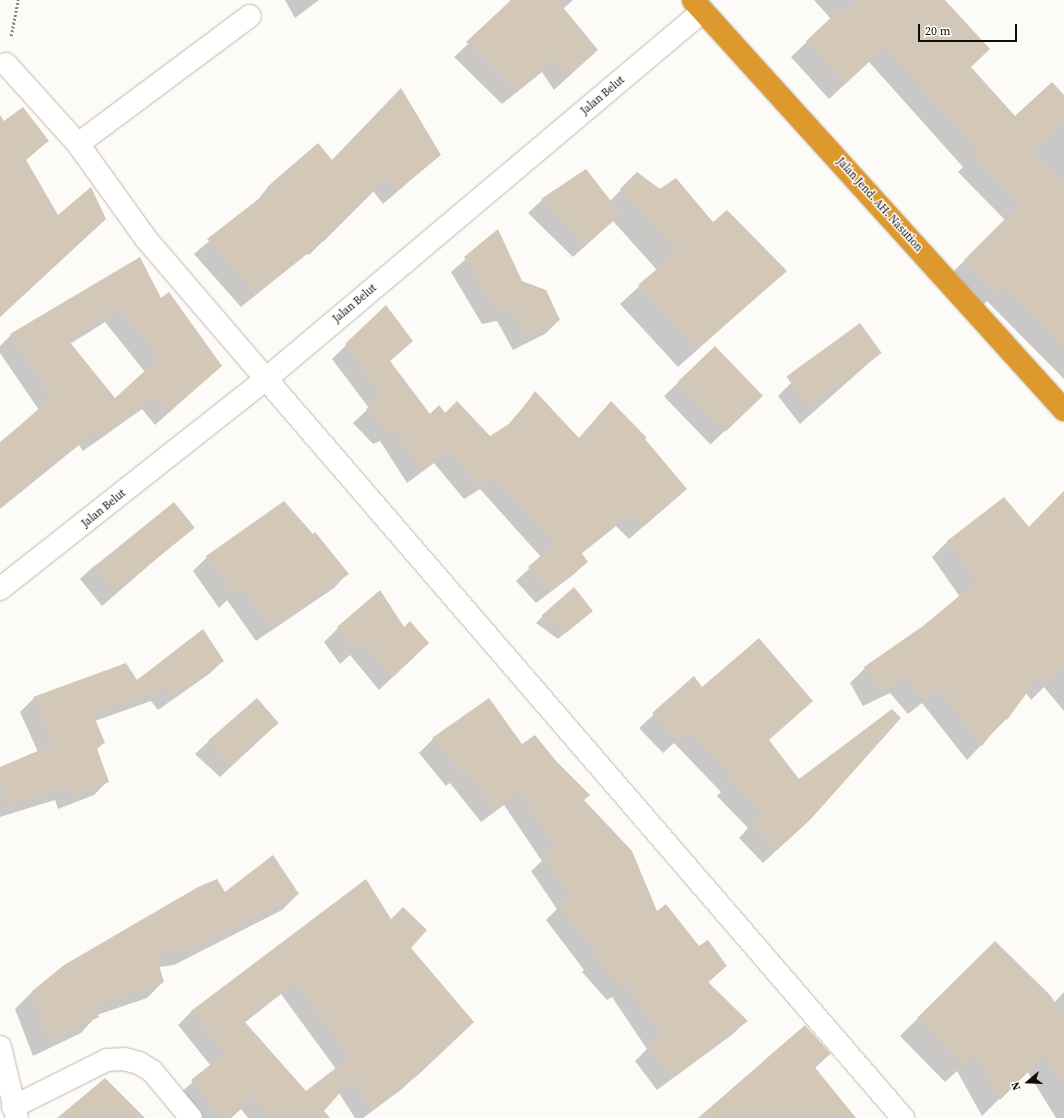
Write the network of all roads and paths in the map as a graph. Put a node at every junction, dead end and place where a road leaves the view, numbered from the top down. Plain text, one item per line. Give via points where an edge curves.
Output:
1 (18, 0) edge
2 (698, 6) edge
3 (250, 16) dead end
4 (6, 64) joint
5 (78, 144) junction
6 (266, 379) junction
7 (1064, 410) edge
8 (0, 590) edge
9 (0, 1047) edge
10 (15, 1112) edge
11 (191, 1118) edge
12 (903, 1118) edge

1 - 4 path
2 - 6 street, Jalan Belut
2 - 7 highway, Jalan Jend. AH. Nasution
3 - 5 street
4 - 5 street
5 - 6 street via 148,240
6 - 8 street, Jalan Belut
6 - 12 street
9 - 10 street
10 - 11 street via 107,1060 124,1059 139,1063 152,1071

